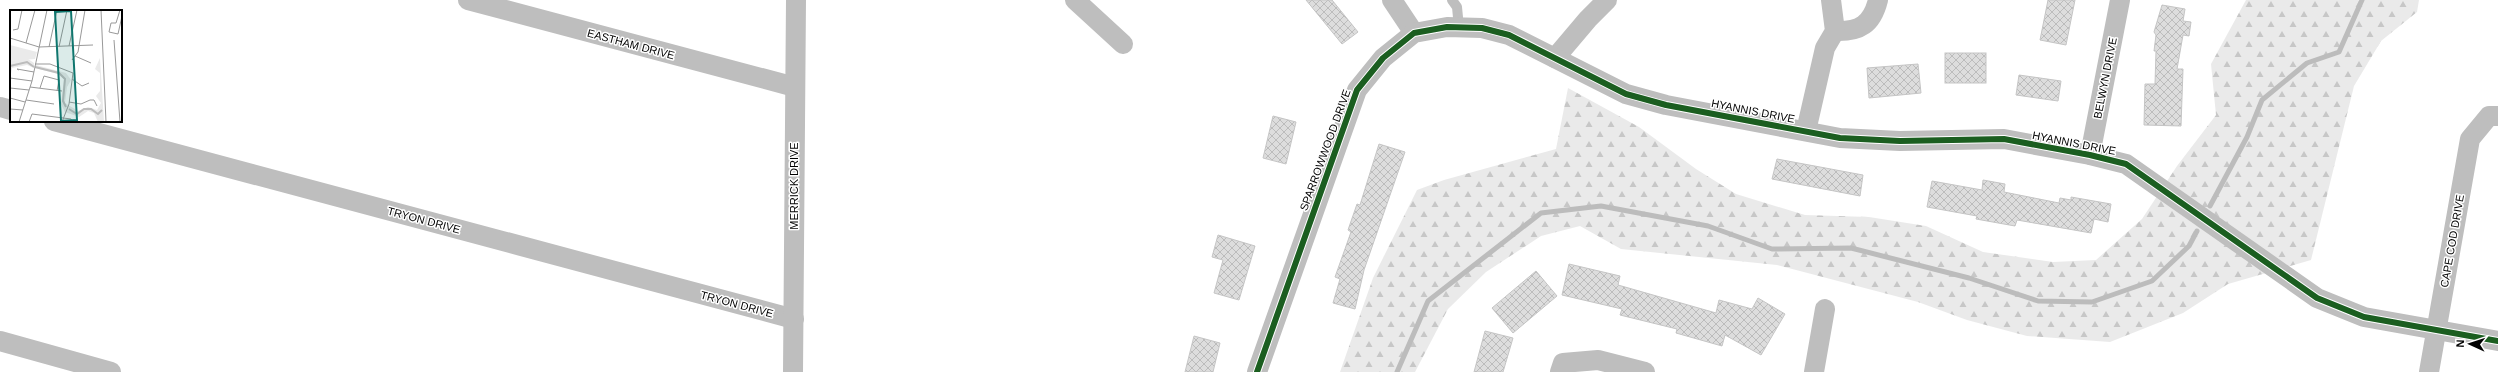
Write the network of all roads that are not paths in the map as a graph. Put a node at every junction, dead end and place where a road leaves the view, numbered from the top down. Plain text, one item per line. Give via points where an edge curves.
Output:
1 (468, 0) edge
2 (796, 0) edge
3 (1075, 0) edge
4 (1392, 0) edge
5 (1452, 0) edge
6 (1607, 0) edge
7 (1831, 0) edge
8 (1878, 0) edge
9 (2120, 0) edge
10 (1459, 28) junction
11 (1835, 31) junction
12 (1414, 33) junction
13 (1123, 44) dead end
14 (1555, 58) junction
15 (795, 87) junction
16 (1626, 94) joint
17 (0, 107) edge
18 (10, 110) edge
19 (2494, 116) edge
20 (58, 122) edge
21 (1806, 130) junction
22 (2090, 155) junction
23 (1825, 309) dead end
24 (794, 319) junction
25 (2436, 328) junction
26 (0, 341) edge
27 (2498, 341) edge
28 (111, 372) edge
29 (793, 372) edge
30 (1257, 372) edge
31 (1560, 372) edge
32 (1646, 372) edge
33 (1814, 372) edge
34 (2428, 372) edge

1 - 15 street, EASTHAM DRIVE
2 - 15 street, MERRICK DRIVE
3 - 13 street
4 - 12 street
5 - 10 lane via 1457,7
6 - 14 street via 1588,18
7 - 11 street
8 - 11 street via 1875,13 1864,26 1850,32
9 - 22 street, BELWYN DRIVE
10 - 12 street, SPARROWWOOD DRIVE via 1447,27
10 - 14 street, SPARROWWOOD DRIVE via 1482,28 1509,36
11 - 21 street via 1824,48
12 - 30 street, SPARROWWOOD DRIVE via 1382,58 1356,90
14 - 16 street, SPARROWWOOD DRIVE
15 - 24 street, MERRICK DRIVE
16 - 21 street, HYANNIS DRIVE via 1666,105
17 - 18 street
19 - 25 street, CAPE COD DRIVE via 2470,139
20 - 24 street, TRYON DRIVE
21 - 22 street, HYANNIS DRIVE via 1840,138 1900,141 2004,139
22 - 25 street, HYANNIS DRIVE via 2126,164 2317,298 2364,317
23 - 33 street
24 - 29 street, MERRICK DRIVE
25 - 27 street, HYANNIS DRIVE
25 - 34 street, CAPE COD DRIVE
26 - 28 street
31 - 32 street via 1563,363 1598,360

